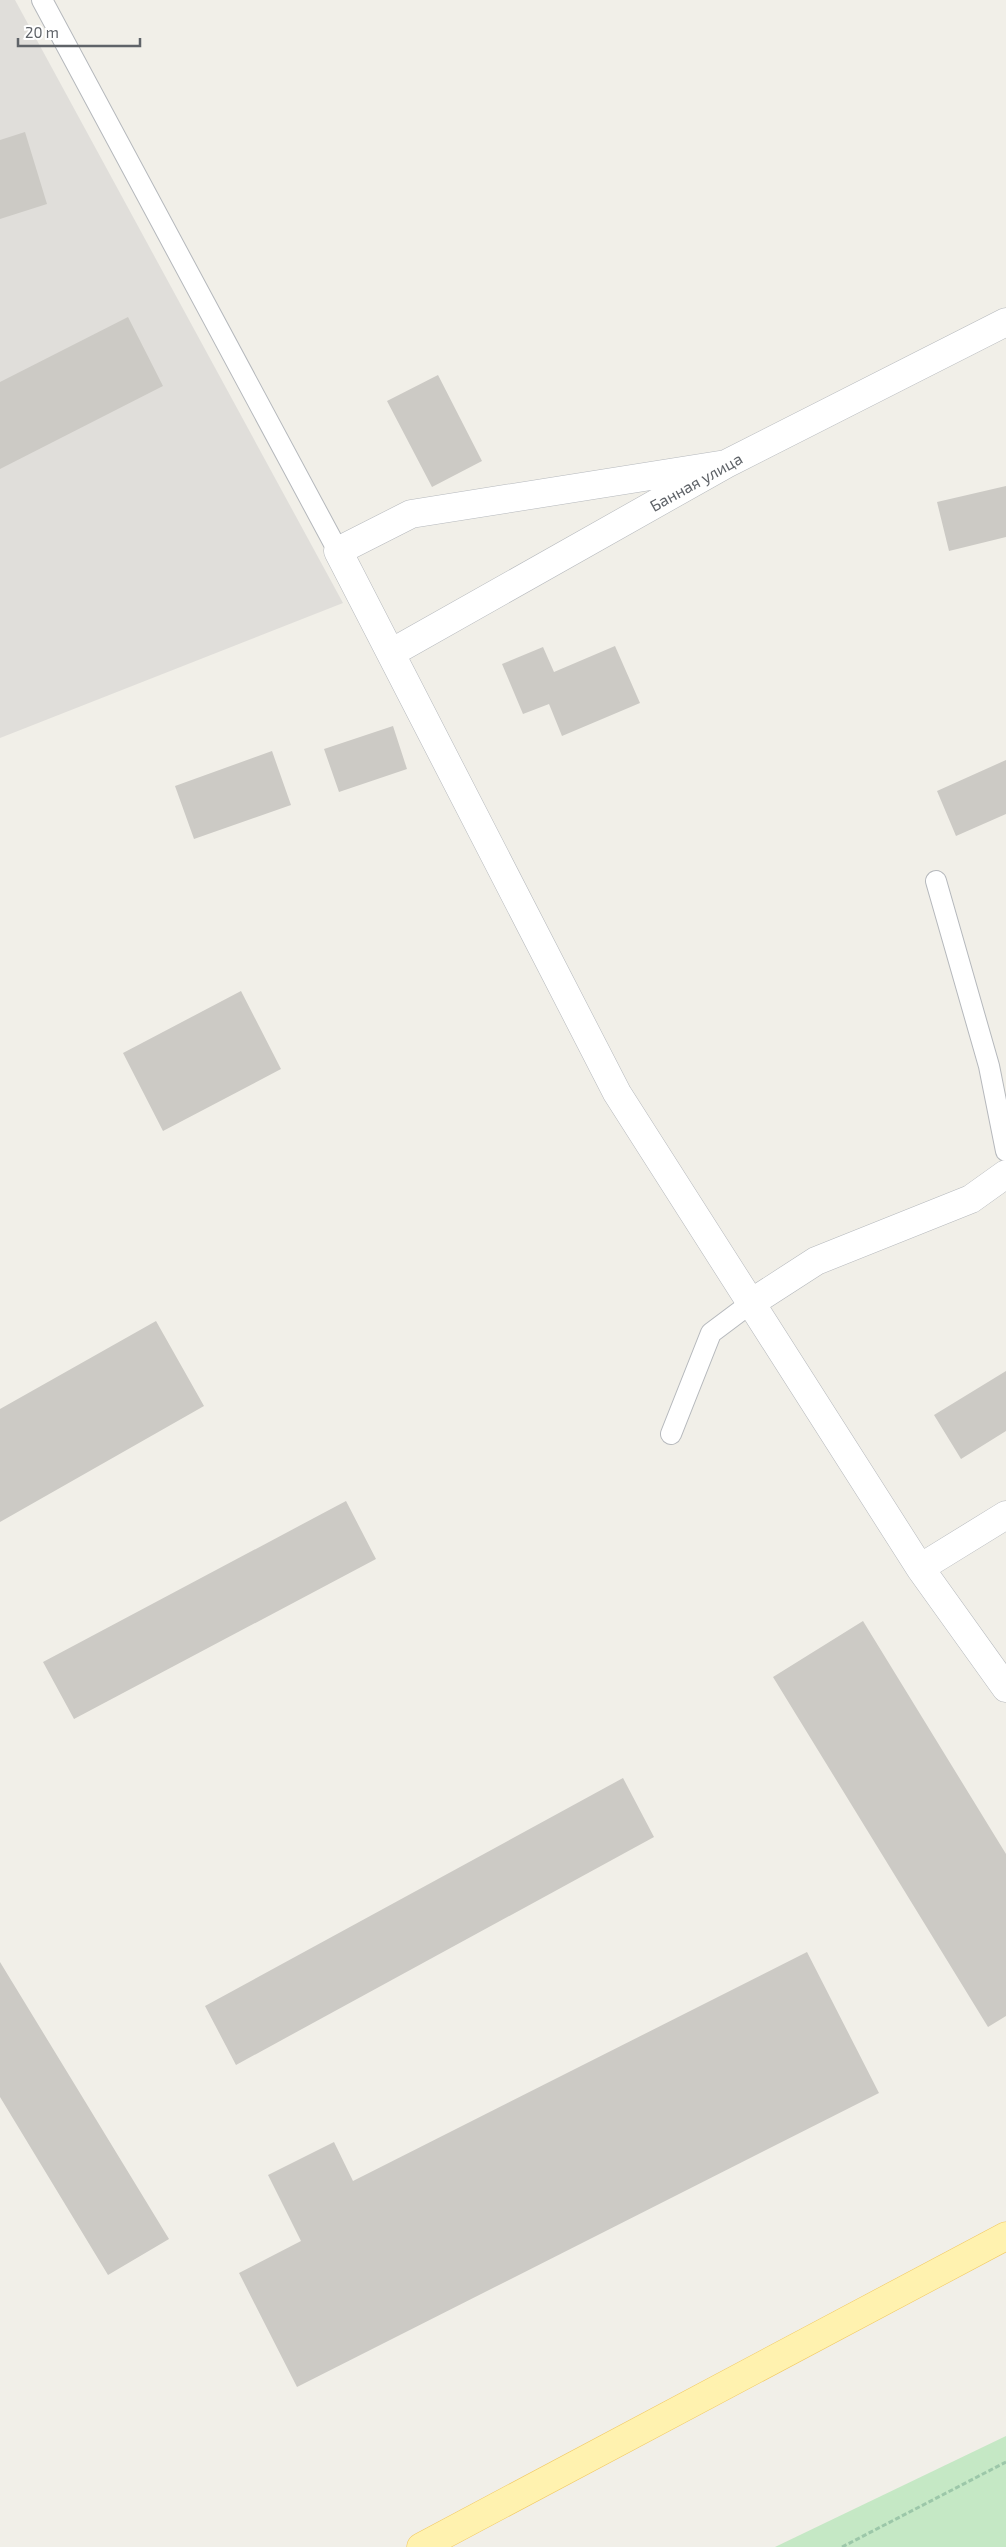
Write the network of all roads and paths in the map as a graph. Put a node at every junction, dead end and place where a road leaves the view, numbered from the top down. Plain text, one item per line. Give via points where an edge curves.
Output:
1 (42, 0) edge
2 (1006, 322) edge
3 (726, 464) junction
4 (338, 552) junction
5 (391, 653) junction
6 (936, 881) dead end
7 (1006, 1151) edge
8 (1006, 1174) edge
9 (751, 1303) junction
10 (671, 1434) dead end
11 (1006, 1515) edge
12 (920, 1568) junction
13 (1006, 1688) edge
14 (1006, 2236) edge
15 (1006, 2462) edge
16 (421, 2547) edge
17 (842, 2547) edge

1 - 4 lane
2 - 3 street, Банная улица
3 - 4 street via 411,514
3 - 5 street, Банная улица
4 - 5 street
5 - 9 street via 617,1093
6 - 7 lane via 989,1066
8 - 9 street via 971,1199 816,1261
9 - 10 lane via 711,1333
9 - 12 street
11 - 12 street
12 - 13 street
14 - 16 main road
15 - 17 path

